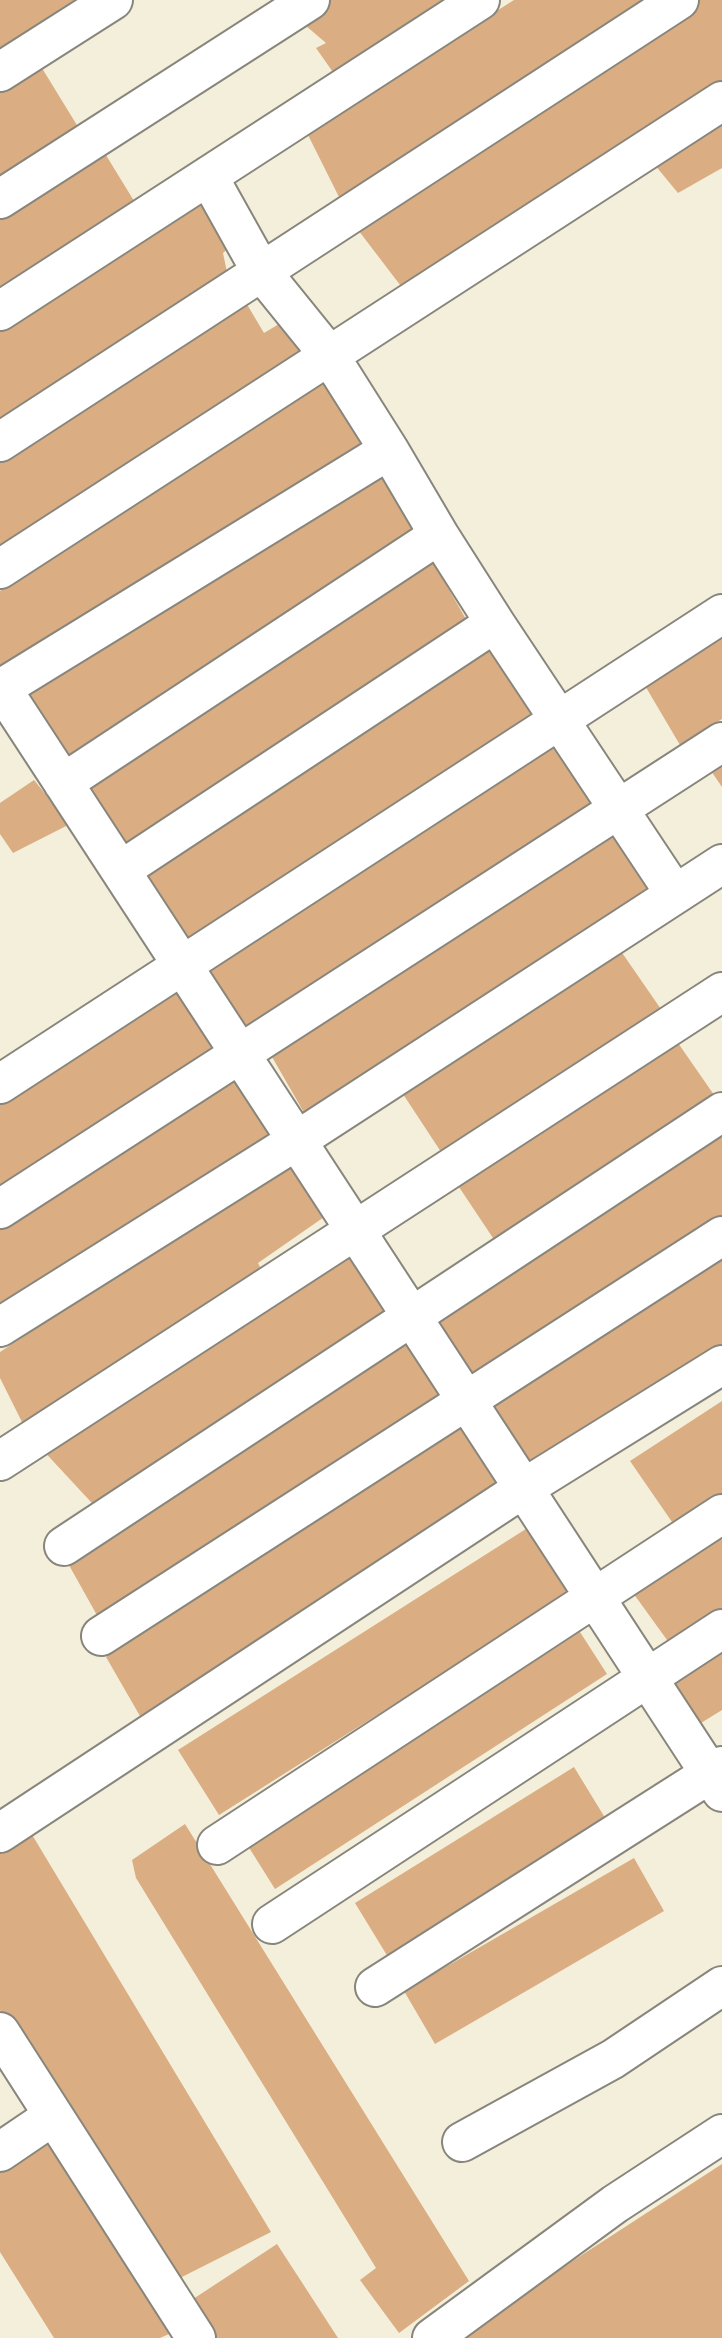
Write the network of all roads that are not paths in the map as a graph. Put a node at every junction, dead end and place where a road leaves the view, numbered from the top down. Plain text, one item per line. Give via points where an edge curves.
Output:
1 (113, 0) edge
2 (310, 0) edge
3 (480, 0) edge
4 (679, 0) edge
5 (0, 72) edge
6 (722, 101) edge
7 (208, 176) junction
8 (0, 199) edge
9 (261, 271) junction
10 (0, 311) edge
11 (329, 355) junction
12 (0, 442) edge
13 (389, 450) junction
14 (439, 535) junction
15 (0, 569) edge
16 (722, 614) edge
17 (495, 623) junction
18 (1, 687) edge
19 (560, 718) junction
20 (722, 742) edge
21 (63, 783) junction
22 (621, 810) junction
23 (722, 864) edge
24 (121, 870) junction
25 (675, 894) junction
26 (183, 965) junction
27 (722, 992) edge
28 (240, 1053) junction
29 (0, 1084) edge
30 (722, 1112) edge
31 (296, 1141) junction
32 (0, 1209) edge
33 (355, 1230) junction
34 (722, 1236) edge
35 (412, 1317) junction
36 (0, 1326) edge
37 (722, 1365) edge
38 (467, 1401) junction
39 (0, 1461) edge
40 (524, 1488) junction
41 (722, 1514) edge
42 (64, 1546) dead end
43 (595, 1597) junction
44 (722, 1629) edge
45 (101, 1636) dead end
46 (644, 1677) junction
47 (718, 1777) edge
48 (0, 1833) edge
49 (217, 1846) dead end
50 (272, 1924) dead end
51 (722, 1986) edge
52 (375, 1987) dead end
53 (0, 2032) edge
54 (53, 2116) junction
55 (722, 2134) edge
56 (462, 2142) dead end
57 (0, 2152) edge
58 (190, 2336) edge
59 (432, 2338) edge

1 - 5 street
2 - 8 street
3 - 7 street
4 - 9 street
6 - 11 street
7 - 9 street
7 - 10 street
9 - 11 street
9 - 12 street
11 - 13 street
11 - 15 street
13 - 14 street
13 - 18 street
14 - 17 street
14 - 21 street
16 - 19 street
17 - 19 street
17 - 24 street
18 - 21 street
19 - 22 street
19 - 26 street
20 - 22 street
21 - 24 street
22 - 25 street
22 - 28 street
23 - 25 street
24 - 26 street
25 - 31 street
26 - 28 street
26 - 29 street
27 - 33 street
28 - 31 street
28 - 32 street
30 - 35 street
31 - 33 street
31 - 36 street
33 - 35 street
33 - 39 street
34 - 38 street
35 - 38 street
35 - 42 street
37 - 40 street
38 - 40 street
38 - 45 street
40 - 43 street
40 - 48 street
41 - 43 street
43 - 46 street
43 - 49 street
44 - 46 street
46 - 47 street
46 - 50 street
47 - 52 street
51 - 56 street via 613,2059
53 - 54 street
54 - 57 street
54 - 58 street
55 - 59 street via 615,2204

